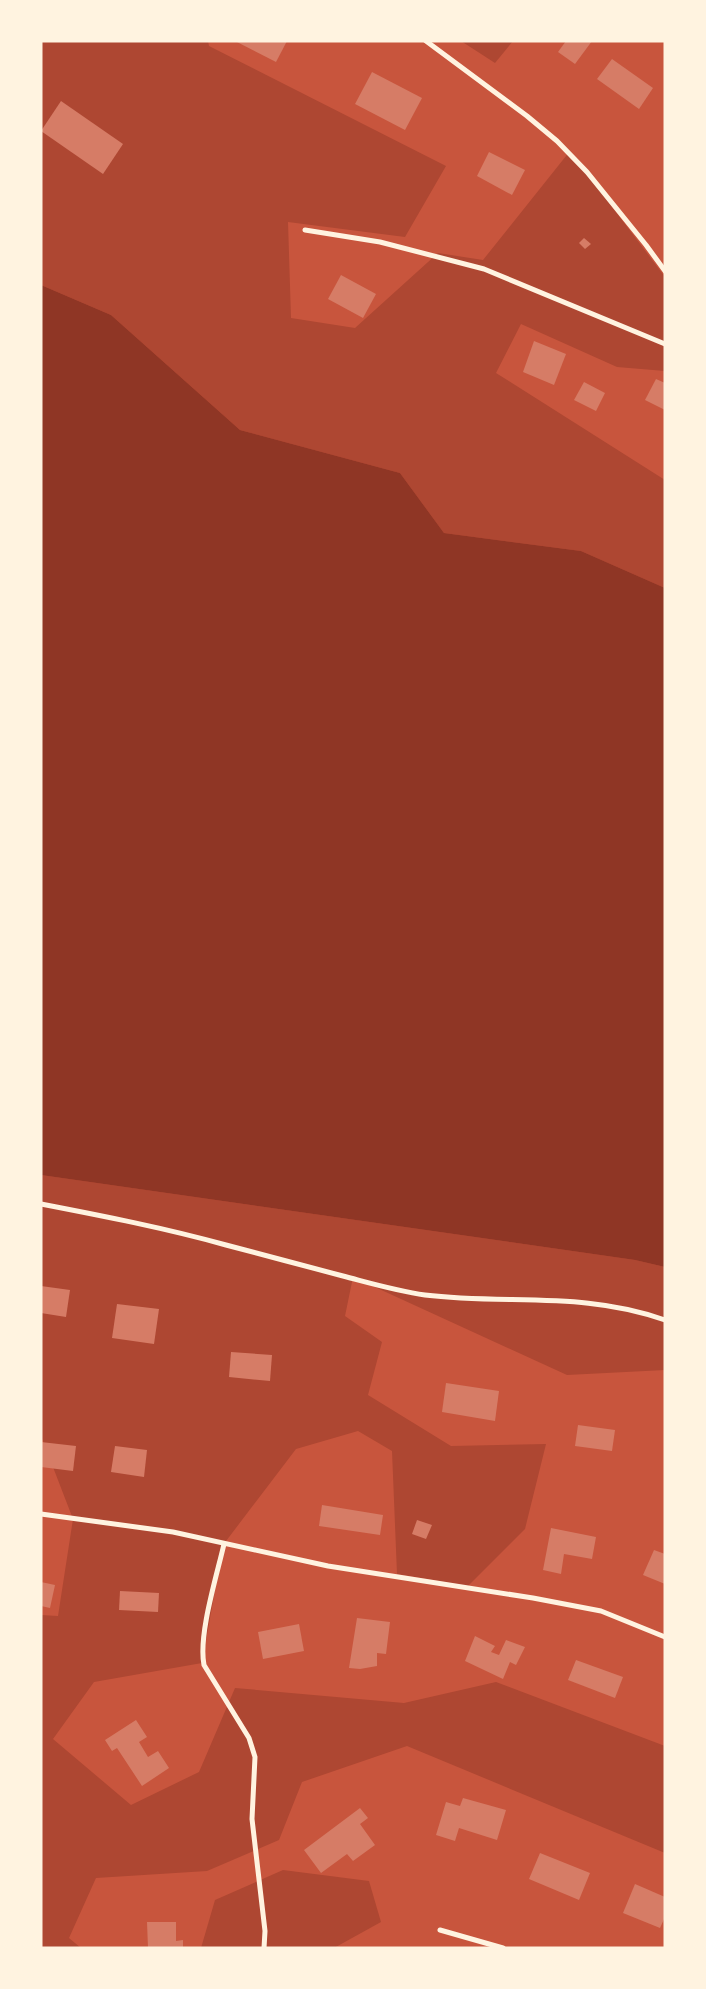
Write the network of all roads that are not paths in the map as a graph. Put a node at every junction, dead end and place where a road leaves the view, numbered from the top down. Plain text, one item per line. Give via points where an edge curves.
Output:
1 (426, 41) edge
2 (305, 230) dead end
3 (665, 271) edge
4 (665, 344) edge
5 (41, 1204) edge
6 (665, 1320) edge
7 (41, 1514) edge
8 (224, 1544) junction
9 (665, 1638) edge
10 (440, 1930) dead end
11 (264, 1948) edge
12 (503, 1948) edge

1 - 3 street via 557,141
2 - 4 street via 380,242 484,269
5 - 6 street via 218,1242 376,1285 424,1294 474,1299 578,1301 643,1312
7 - 8 street via 173,1532
8 - 9 street via 328,1566 601,1610
8 - 11 street via 202,1655 204,1665 249,1738 255,1757 252,1819 266,1931
10 - 12 street

